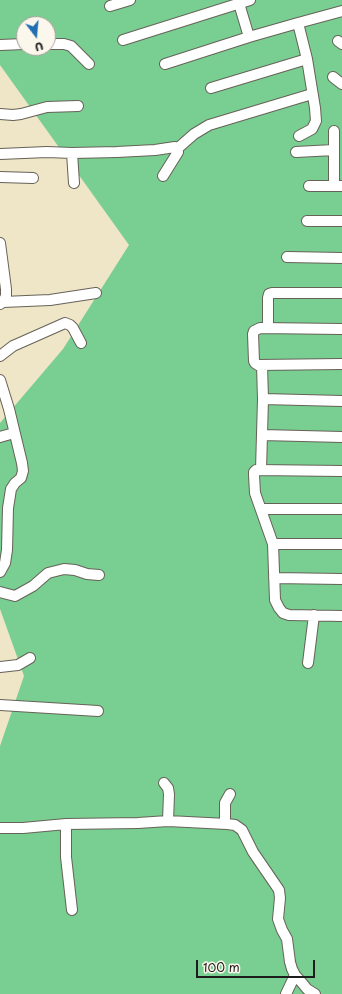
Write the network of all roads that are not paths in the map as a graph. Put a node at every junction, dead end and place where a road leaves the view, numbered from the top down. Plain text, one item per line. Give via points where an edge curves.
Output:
1 (130, 0) edge
2 (250, 0) edge
3 (238, 2) edge
4 (110, 6) dead end
5 (342, 10) edge
6 (298, 23) junction
7 (248, 37) junction
8 (123, 40) dead end
9 (16, 44) edge
10 (56, 44) edge
11 (0, 45) edge
12 (307, 59) junction
13 (89, 64) dead end
14 (165, 64) dead end
15 (333, 77) dead end
16 (342, 84) edge
17 (211, 88) dead end
18 (312, 94) junction
19 (78, 106) dead end
20 (0, 114) edge
21 (334, 131) dead end
22 (299, 136) dead end
23 (177, 149) junction
24 (334, 150) junction
25 (296, 152) dead end
26 (72, 153) junction
27 (0, 154) edge
28 (162, 176) dead end
29 (0, 177) edge
30 (33, 178) dead end
31 (74, 183) dead end
32 (309, 186) dead end
33 (338, 186) edge
34 (307, 221) dead end
35 (342, 221) edge
36 (0, 243) edge
37 (287, 257) dead end
38 (342, 258) edge
39 (96, 293) dead end
40 (342, 293) edge
41 (2, 303) edge
42 (268, 328) junction
43 (342, 329) edge
44 (81, 343) dead end
45 (0, 356) edge
46 (342, 364) edge
47 (262, 365) junction
48 (0, 380) edge
49 (263, 399) junction
50 (342, 401) edge
51 (14, 433) junction
52 (262, 435) junction
53 (0, 437) edge
54 (342, 437) edge
55 (261, 470) junction
56 (342, 471) edge
57 (261, 509) junction
58 (342, 509) edge
59 (273, 544) junction
60 (342, 544) edge
61 (0, 572) edge
62 (99, 575) dead end
63 (274, 578) junction
64 (342, 578) edge
65 (0, 592) edge
66 (314, 615) junction
67 (342, 616) edge
68 (30, 658) dead end
69 (308, 663) dead end
70 (0, 667) edge
71 (0, 705) edge
72 (98, 711) dead end
73 (164, 783) dead end
74 (225, 799) dead end
75 (168, 821) junction
76 (66, 824) junction
77 (225, 824) junction
78 (0, 828) edge
79 (72, 910) dead end
80 (295, 975) junction
81 (286, 994) edge
82 (316, 994) edge

1 - 4 street
2 - 3 street
3 - 7 street
3 - 8 street
5 - 6 street
6 - 7 street
6 - 12 street
7 - 14 street
9 - 11 street
10 - 13 street via 71,46
12 - 17 street
12 - 18 street
15 - 16 street
18 - 22 street via 316,121 312,129
18 - 23 street via 209,125
19 - 20 street via 47,107 13,115
21 - 24 street
23 - 26 street via 175,147
23 - 28 street via 176,156
24 - 25 street
24 - 33 street
26 - 27 street
26 - 31 street
29 - 30 street
32 - 33 street
34 - 35 street
36 - 41 street via 6,289
37 - 38 street
39 - 41 street via 50,300
40 - 42 street via 269,294
42 - 43 street
42 - 47 street via 257,329 253,334 255,363
44 - 45 street via 73,328 65,323 13,346
46 - 47 street
47 - 49 street
48 - 51 street
49 - 50 street
49 - 52 street
51 - 53 street
51 - 61 street via 23,470 21,478 12,489 8,508 7,550 5,563
52 - 54 street
52 - 55 street
55 - 56 street
55 - 57 street via 256,470 254,474 255,493
57 - 58 street
57 - 59 street
59 - 60 street
59 - 63 street
62 - 65 street via 64,569 48,573 33,586 15,596
63 - 64 street
63 - 66 street via 275,600 283,613
66 - 67 street
66 - 69 street
68 - 70 street via 18,665
71 - 72 street
73 - 75 street via 169,794
74 - 77 street
75 - 76 street
75 - 77 street
76 - 78 street
76 - 79 street via 66,857
77 - 80 street via 235,825 242,830 279,890 278,919 287,939 290,962
80 - 81 street
80 - 82 street via 307,989

